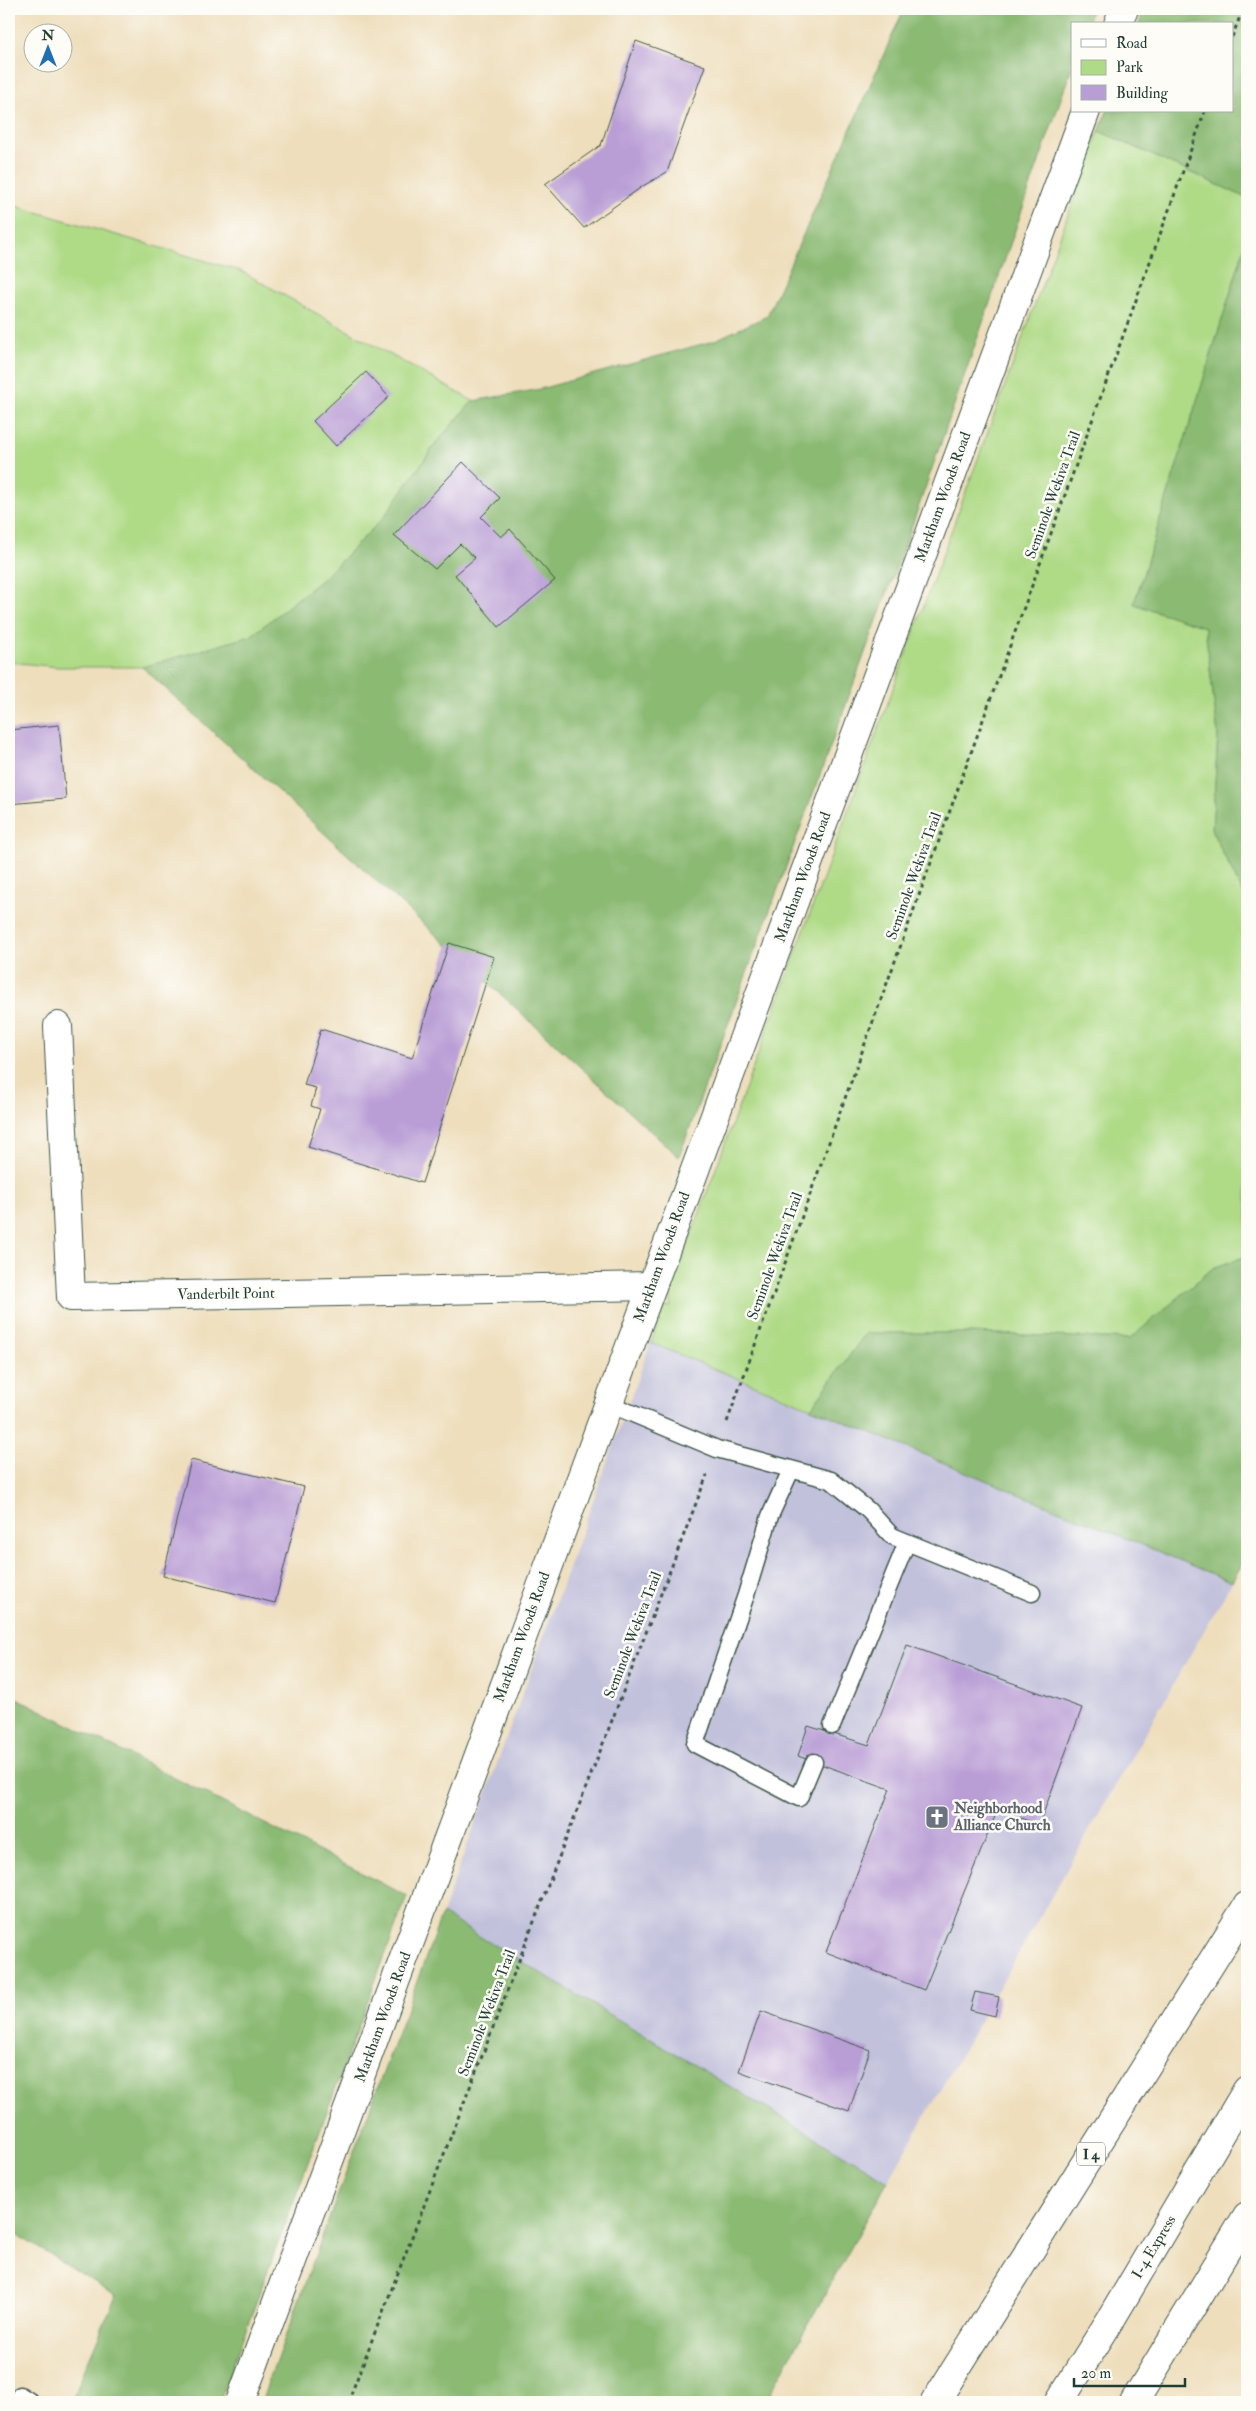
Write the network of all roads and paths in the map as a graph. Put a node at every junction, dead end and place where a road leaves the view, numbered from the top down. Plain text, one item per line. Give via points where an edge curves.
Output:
1 (1124, 9) edge
2 (1243, 9) edge
3 (1119, 22) edge
4 (1234, 32) edge
5 (1086, 112) edge
6 (1205, 112) edge
7 (58, 1026) dead end
8 (652, 1286) junction
9 (607, 1403) junction
10 (717, 1449) junction
11 (791, 1470) junction
12 (907, 1542) junction
13 (1032, 1593) dead end
14 (832, 1726) dead end
15 (814, 1762) dead end
16 (1247, 1906) edge
17 (1247, 2090) edge
18 (1247, 2216) edge
19 (240, 2402) edge
20 (348, 2402) edge
21 (935, 2402) edge
22 (1059, 2402) edge
23 (1134, 2402) edge

1 - 3 main road
2 - 4 path
5 - 8 main road, Markham Woods Road
6 - 10 path, Seminole Wekiva Trail
7 - 8 main road, Vanderbilt Point via 71,1297
8 - 9 main road, Markham Woods Road
9 - 10 lane
9 - 19 main road, Markham Woods Road
10 - 11 lane
10 - 20 path, Seminole Wekiva Trail
11 - 12 lane via 831,1480 868,1510 892,1536
11 - 15 lane via 770,1516 695,1744 799,1798
12 - 13 lane
12 - 14 lane
16 - 21 main road, I 4
17 - 22 main road, I-4 Express
18 - 23 main road

